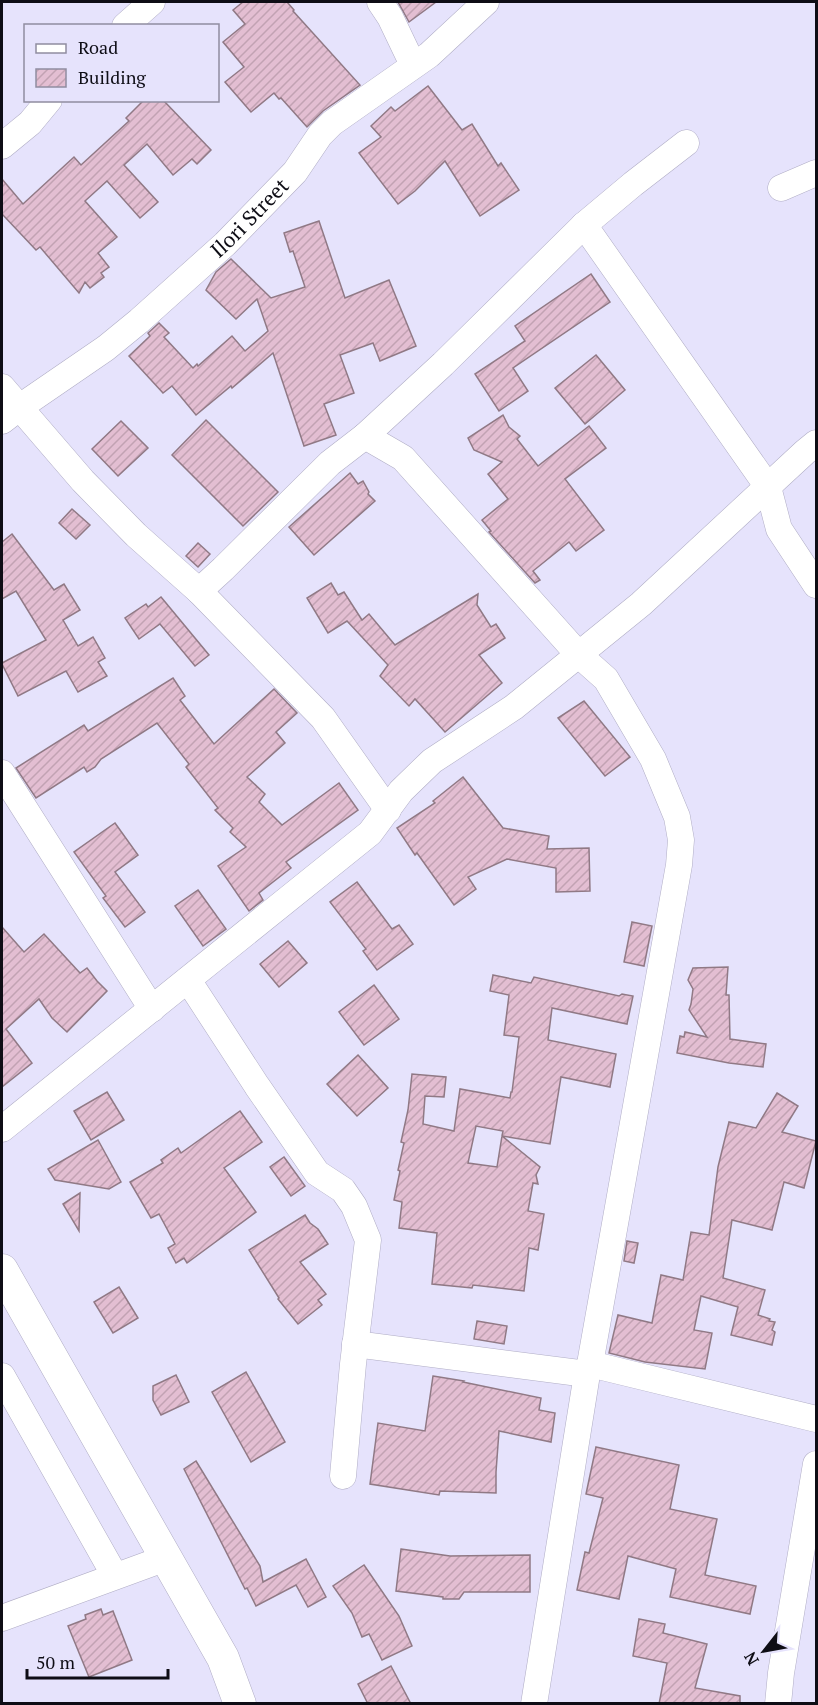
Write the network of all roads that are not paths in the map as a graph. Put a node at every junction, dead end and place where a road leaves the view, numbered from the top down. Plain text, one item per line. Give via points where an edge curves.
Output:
1 (152, 2) edge
2 (380, 2) edge
3 (486, 2) edge
4 (127, 24) edge
5 (413, 65) junction
6 (47, 102) edge
7 (686, 143) dead end
8 (2, 146) edge
9 (816, 172) edge
10 (781, 188) dead end
11 (584, 225) junction
12 (2, 387) edge
13 (11, 414) edge
14 (365, 436) junction
15 (816, 443) edge
16 (768, 487) junction
17 (816, 585) edge
18 (200, 591) junction
19 (579, 655) junction
20 (2, 773) edge
21 (388, 810) junction
22 (188, 980) junction
23 (152, 1009) junction
24 (2, 1129) edge
25 (2, 1270) edge
26 (355, 1344) junction
27 (588, 1369) junction
28 (2, 1376) edge
29 (816, 1419) edge
30 (816, 1464) edge
31 (343, 1476) dead end
32 (166, 1558) junction
33 (115, 1576) junction
34 (2, 1617) edge
35 (240, 1704) edge
36 (534, 1704) edge
37 (778, 1704) edge

1 - 4 street
2 - 5 street
3 - 5 street, Ilori Street
5 - 13 street, Ilori Street via 332,123 287,180 139,321
6 - 8 street
7 - 11 street
9 - 10 street
11 - 14 street
11 - 16 street
12 - 13 street
13 - 18 street
14 - 18 street via 330,463
14 - 19 street via 403,458
15 - 16 street
16 - 17 street via 779,529
16 - 19 street via 641,604
18 - 21 street via 323,718
19 - 21 street via 514,707 432,761 401,791
19 - 27 street via 606,679 653,759 677,817 681,840
20 - 23 street
21 - 22 street via 370,833
22 - 23 street
22 - 26 street via 317,1173 343,1190 354,1206 368,1240
23 - 24 street
25 - 32 main road
26 - 27 street
26 - 31 street
27 - 29 street
27 - 36 street
28 - 33 street
30 - 37 street
32 - 33 street
32 - 35 main road via 223,1658
33 - 34 street

